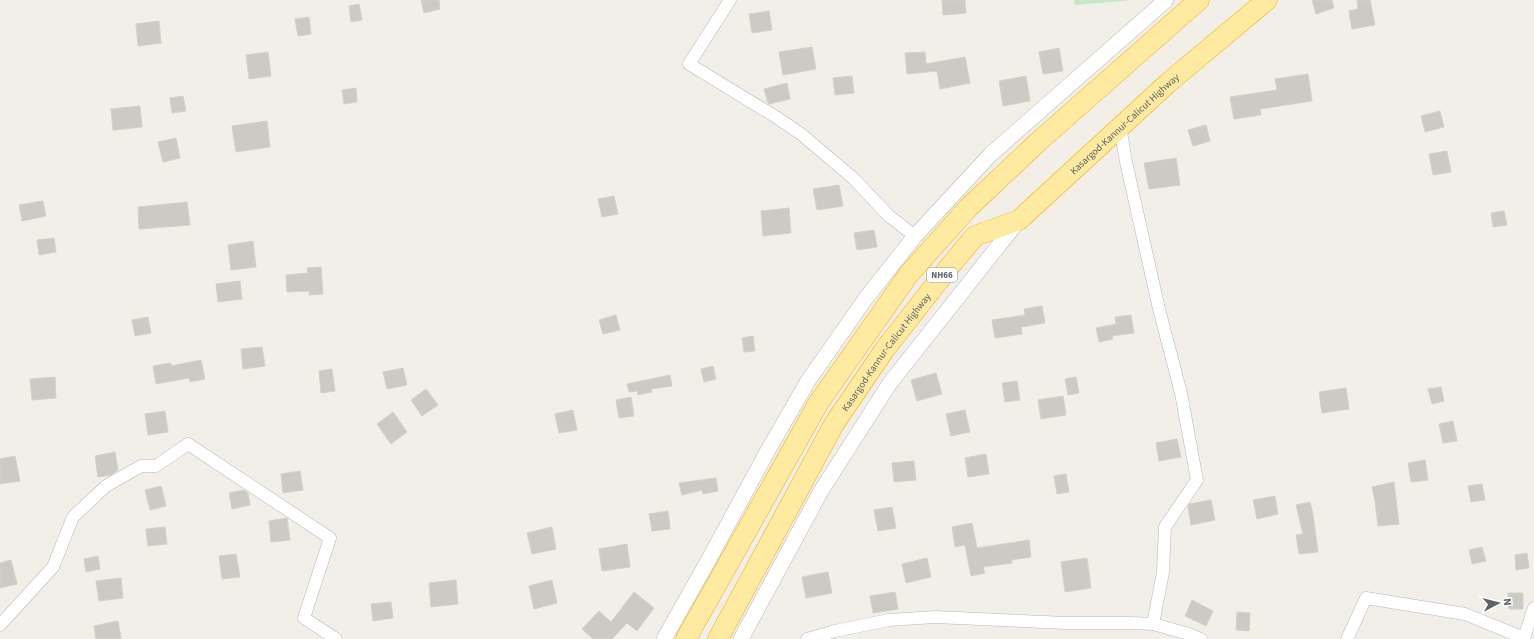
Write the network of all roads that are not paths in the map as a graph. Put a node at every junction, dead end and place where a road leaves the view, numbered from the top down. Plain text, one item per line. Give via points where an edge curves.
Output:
1 (730, 0) edge
2 (1166, 0) edge
3 (1199, 0) edge
4 (1267, 0) edge
5 (1120, 126) junction
6 (1018, 220) junction
7 (915, 236) junction
8 (1534, 608) edge
9 (1153, 624) junction
10 (0, 625) edge
11 (1526, 638) edge
12 (336, 639) edge
13 (664, 639) edge
14 (686, 639) edge
15 (718, 639) edge
16 (742, 639) edge
17 (807, 639) edge
18 (1202, 639) edge
19 (1347, 639) edge

1 - 7 street via 689,64 801,134 853,178 889,216
2 - 7 street via 990,155
3 - 14 highway, NH66 via 1038,142 968,208 909,274 819,402
4 - 5 highway, Kasargod-Kannur-Calicut Highway / NH66
5 - 6 highway, Kasargod-Kannur-Calicut Highway / NH66
5 - 9 street via 1159,309 1181,393 1198,480 1166,527 1163,572
6 - 15 highway, Kasargod-Kannur-Calicut Highway / NH66 via 975,236 885,349 834,424
6 - 16 street via 890,383 822,491
7 - 13 street via 866,298 808,381
8 - 11 street
9 - 17 street via 935,617 889,620
9 - 18 street
10 - 12 street via 53,567 73,517 106,486 141,466 156,466 188,444 330,538 304,618
11 - 19 street via 1465,614 1366,598

